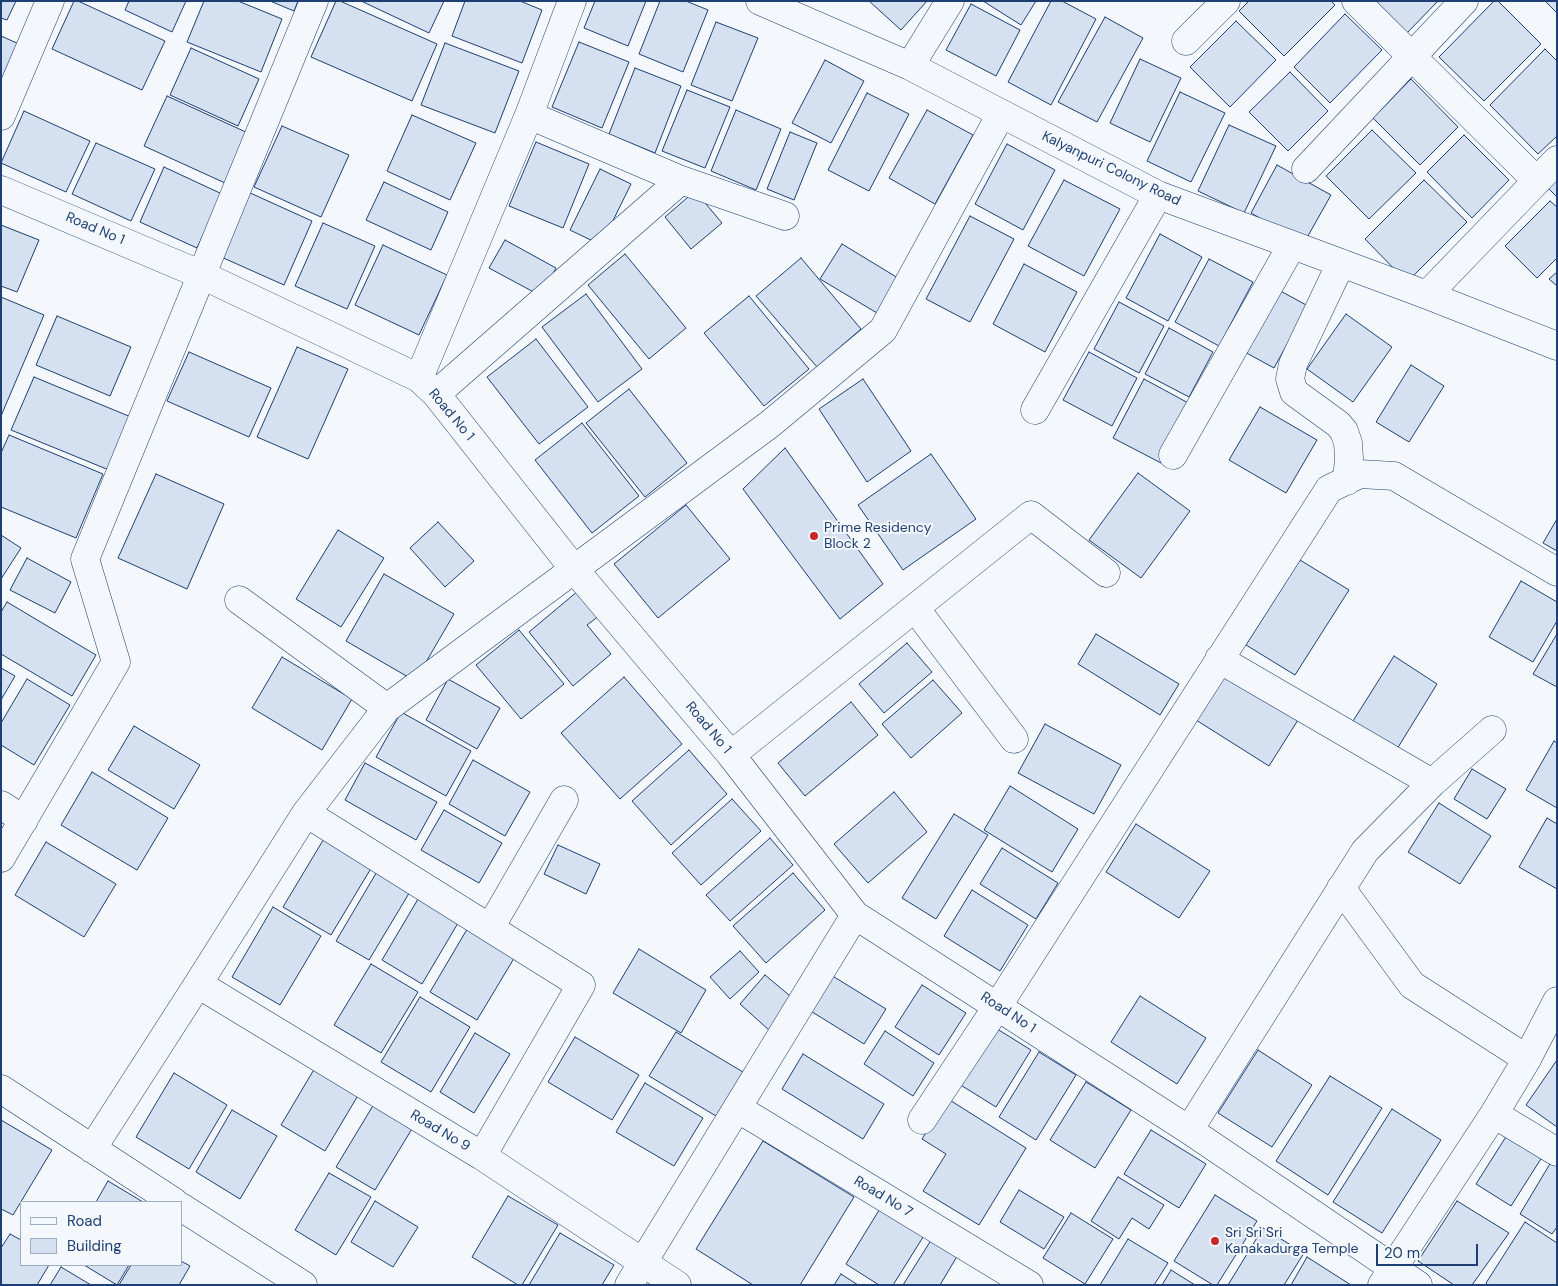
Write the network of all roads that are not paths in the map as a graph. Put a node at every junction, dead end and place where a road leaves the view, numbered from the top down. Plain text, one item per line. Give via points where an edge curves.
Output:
1 (50, 1) edge
2 (314, 1) edge
3 (572, 1) edge
4 (760, 1) edge
5 (950, 1) edge
6 (1226, 1) edge
7 (1356, 1) edge
8 (1464, 1) edge
9 (1186, 41) dead end
10 (1411, 57) junction
11 (910, 66) junction
12 (1001, 114) junction
13 (529, 115) junction
14 (1, 116) edge
15 (1557, 160) edge
16 (1306, 168) dead end
17 (681, 180) junction
18 (1537, 181) junction
19 (1, 190) edge
20 (1158, 195) junction
21 (785, 216) dead end
22 (1292, 245) junction
23 (1341, 263) junction
24 (202, 275) junction
25 (1427, 295) junction
26 (1557, 346) edge
27 (427, 386) junction
28 (1035, 410) dead end
29 (1174, 455) dead end
30 (1346, 481) junction
31 (574, 569) junction
32 (1106, 572) dead end
33 (1557, 572) edge
34 (239, 600) dead end
35 (915, 608) junction
36 (1219, 660) junction
37 (387, 708) junction
38 (1492, 730) dead end
39 (1014, 739) dead end
40 (731, 755) junction
41 (1432, 783) junction
42 (564, 800) dead end
43 (1, 805) edge
44 (306, 812) junction
45 (24, 820) junction
46 (1, 858) edge
47 (1341, 888) junction
48 (855, 915) junction
49 (490, 928) junction
50 (198, 984) junction
51 (1557, 1001) edge
52 (998, 1007) junction
53 (1527, 1059) junction
54 (1, 1089) edge
55 (737, 1108) junction
56 (1494, 1114) junction
57 (922, 1120) dead end
58 (1189, 1130) junction
59 (92, 1149) junction
60 (1557, 1152) edge
61 (482, 1156) junction
62 (172, 1201) edge
63 (182, 1208) edge
64 (636, 1274) edge
65 (1387, 1276) edge
66 (303, 1285) edge
67 (677, 1285) edge
68 (1030, 1285) edge
69 (1418, 1285) edge

1 - 14 street
2 - 24 street
3 - 13 street
4 - 11 street, Kalyanpuri Colony Road
5 - 11 street
6 - 9 street
7 - 10 street
8 - 10 street
10 - 16 street
10 - 18 street
11 - 12 street, Kalyanpuri Colony Road
12 - 20 street, Kalyanpuri Colony Road
12 - 31 street via 883,330 770,424
13 - 17 street
13 - 27 street
15 - 18 street
17 - 21 street
17 - 27 street
18 - 25 street
19 - 24 street, Road No 1
20 - 22 street, Kalyanpuri Colony Road
20 - 28 street
22 - 23 street, Kalyanpuri Colony Road
22 - 29 street
23 - 25 street, Kalyanpuri Colony Road
23 - 30 street via 1292,364 1290,379 1294,392 1344,431 1349,458
24 - 27 street, Road No 1
24 - 45 street via 85,559 116,662
25 - 26 street, Kalyanpuri Colony Road
27 - 31 street, Road No 1
30 - 33 street via 1360,474 1394,476
30 - 36 street via 1329,489
31 - 37 street
31 - 40 street, Road No 1
32 - 35 street via 1031,515
34 - 37 street
35 - 39 street
35 - 40 street
36 - 41 street
36 - 52 street
37 - 44 street
38 - 41 street
40 - 48 street, Road No 1
41 - 47 street via 1365,850
42 - 49 street
43 - 45 street
44 - 49 street
44 - 50 street
45 - 46 street
47 - 53 street via 1412,985
47 - 58 street
48 - 52 street, Road No 1
48 - 55 street
49 - 61 street via 581,985
50 - 59 street
50 - 61 street, Road No 9
51 - 53 street
52 - 57 street
52 - 58 street, Road No 1
53 - 56 street
54 - 59 street
55 - 64 street
55 - 68 street, Road No 7
56 - 60 street
56 - 65 street
58 - 65 street, Road No 1
59 - 62 street
61 - 64 street, Road No 9
63 - 66 street
64 - 67 street, Road No 9
65 - 69 street, Road No 1

